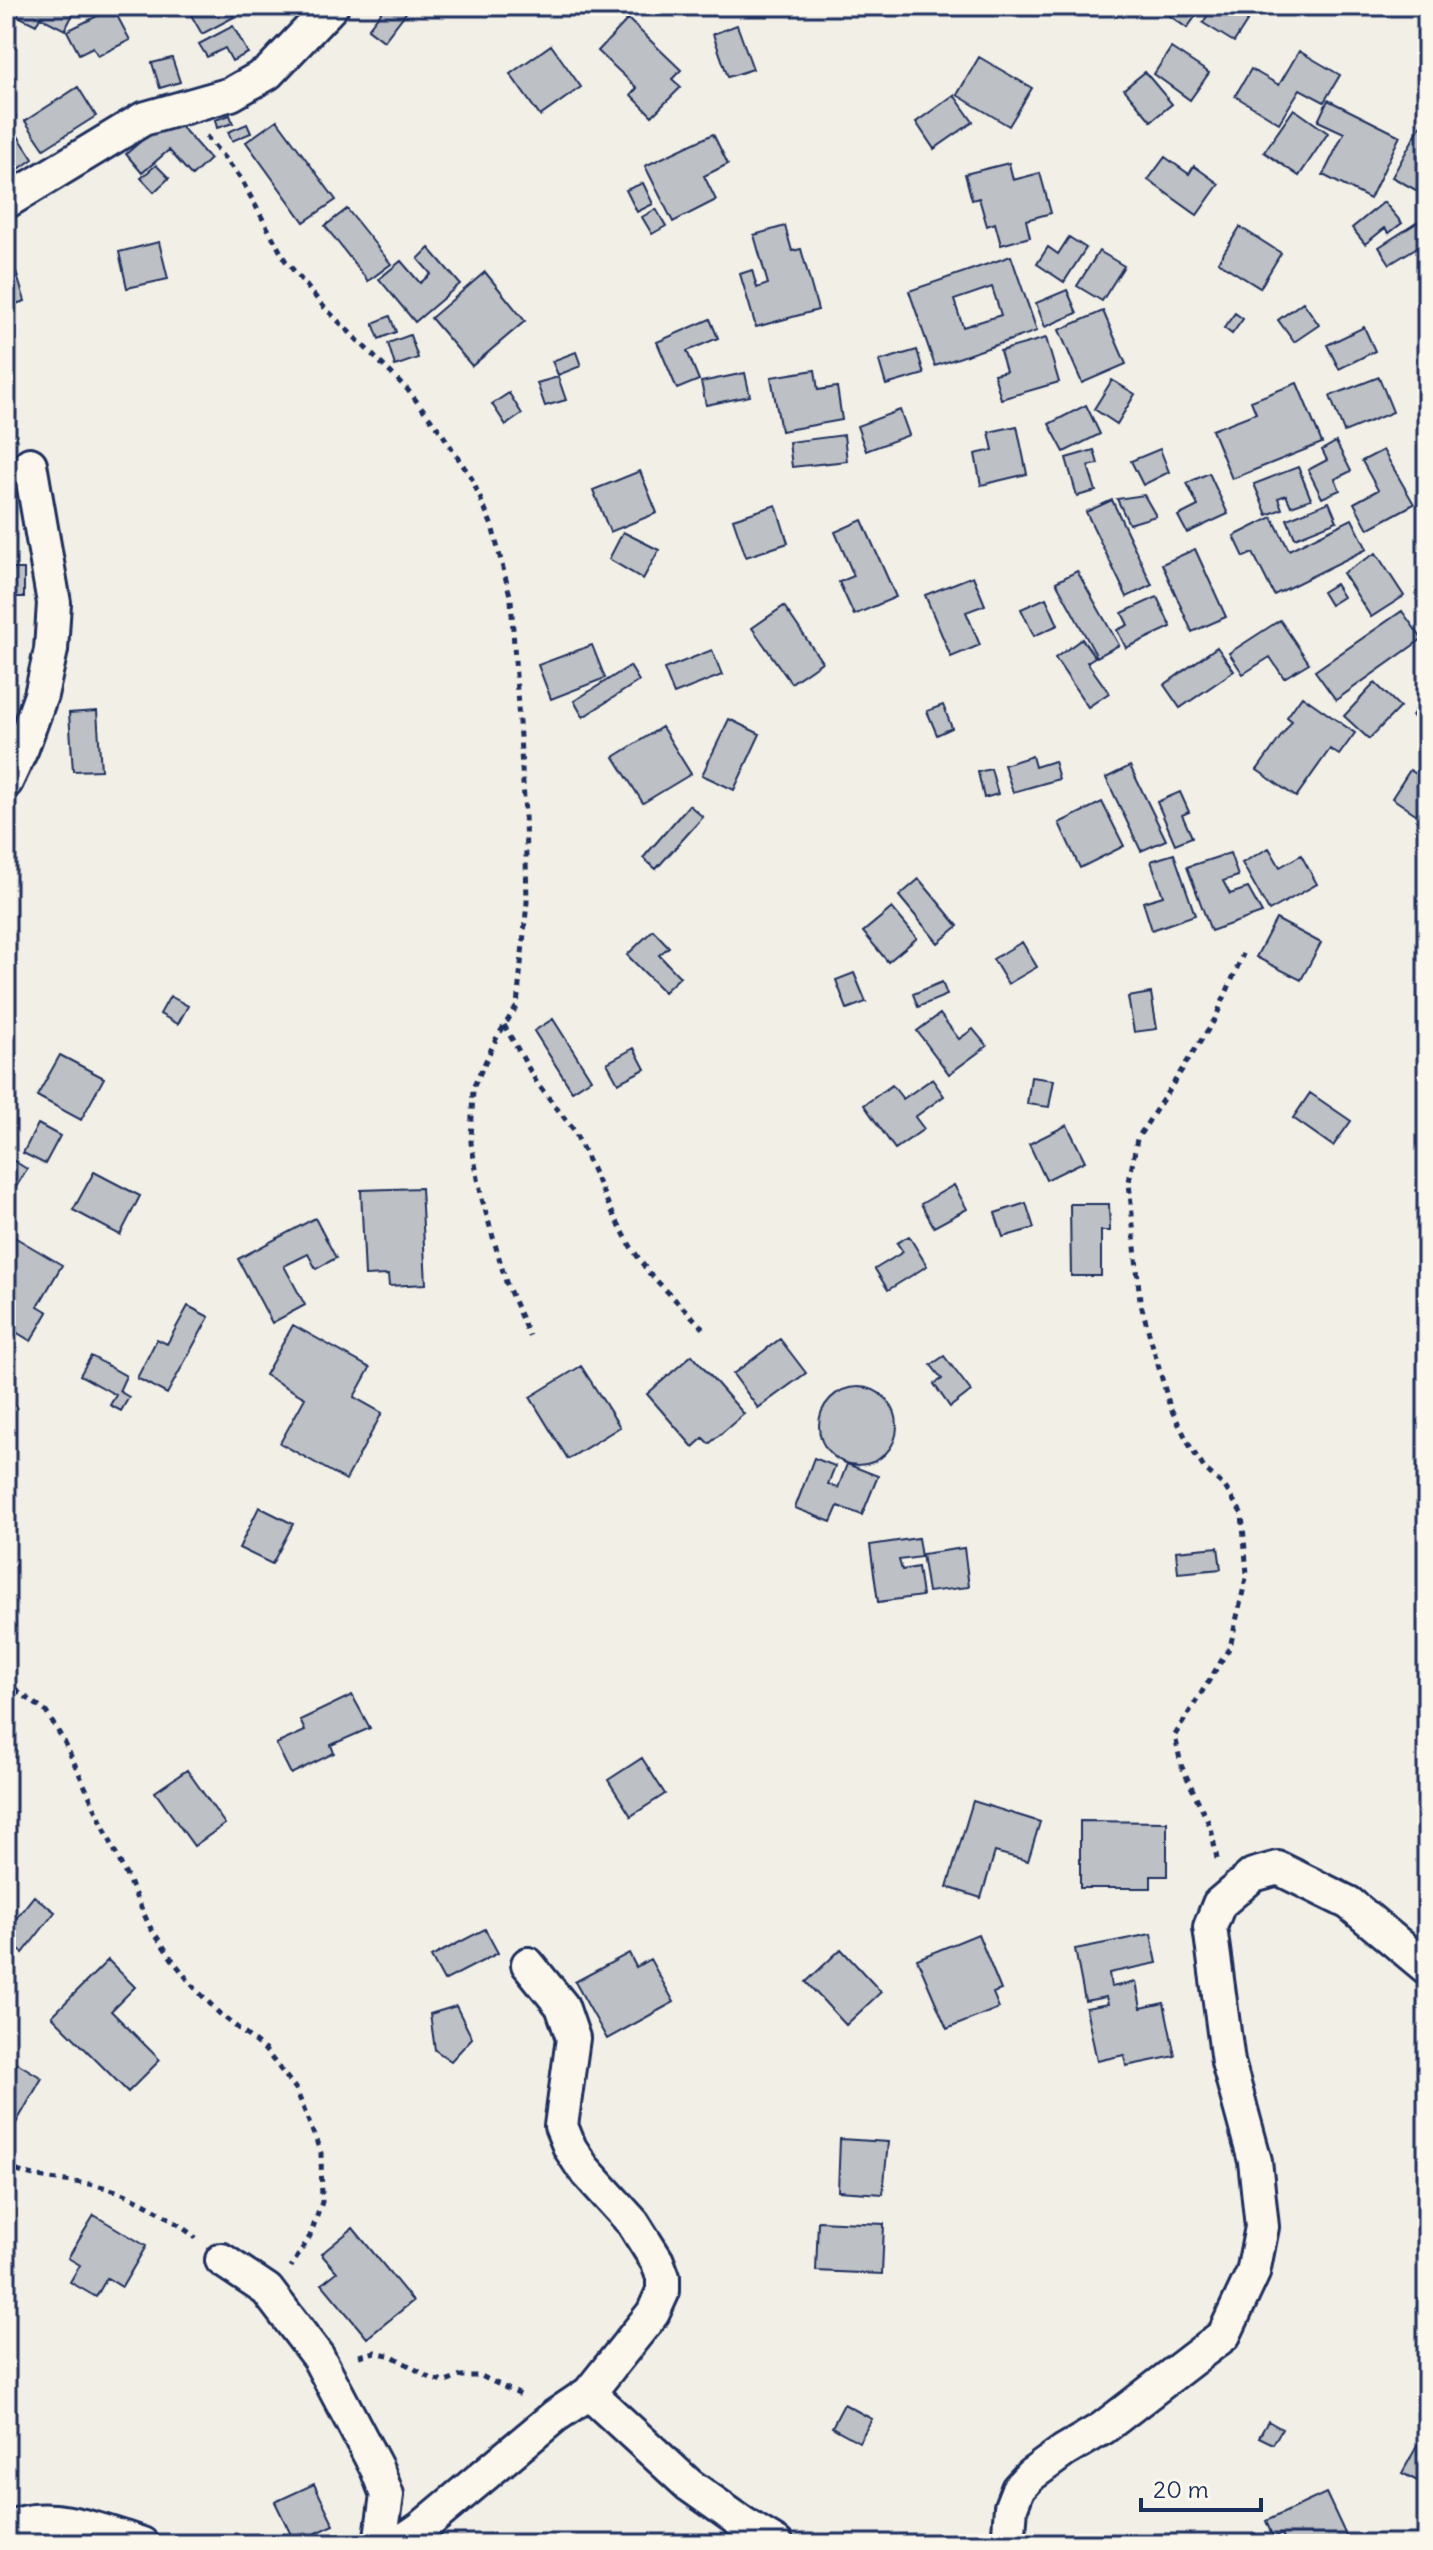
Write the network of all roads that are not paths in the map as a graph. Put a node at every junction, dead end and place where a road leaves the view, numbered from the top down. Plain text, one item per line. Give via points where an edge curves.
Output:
1 (332, 6) edge
2 (6, 202) edge
3 (30, 464) dead end
4 (6, 782) edge
5 (528, 1964) dead end
6 (1427, 1968) edge
7 (222, 2260) road end
8 (589, 2393) junction
9 (6, 2531) edge
10 (142, 2544) edge
11 (380, 2544) edge
12 (398, 2544) edge
13 (777, 2544) edge
14 (1010, 2544) edge

1 - 2 street via 268,73 231,94 143,119
3 - 4 street via 54,603 52,635 41,695
5 - 8 street via 562,2006 573,2038 561,2126 570,2148 633,2223 663,2277 653,2313
6 - 14 street via 1349,1903 1278,1868 1253,1875 1219,1904 1210,1927 1228,2062 1255,2161 1262,2227 1253,2273 1224,2335 1018,2489 1011,2507
7 - 11 street via 267,2290 318,2357 387,2495
8 - 12 street
8 - 13 street via 689,2485
9 - 10 street via 41,2519

